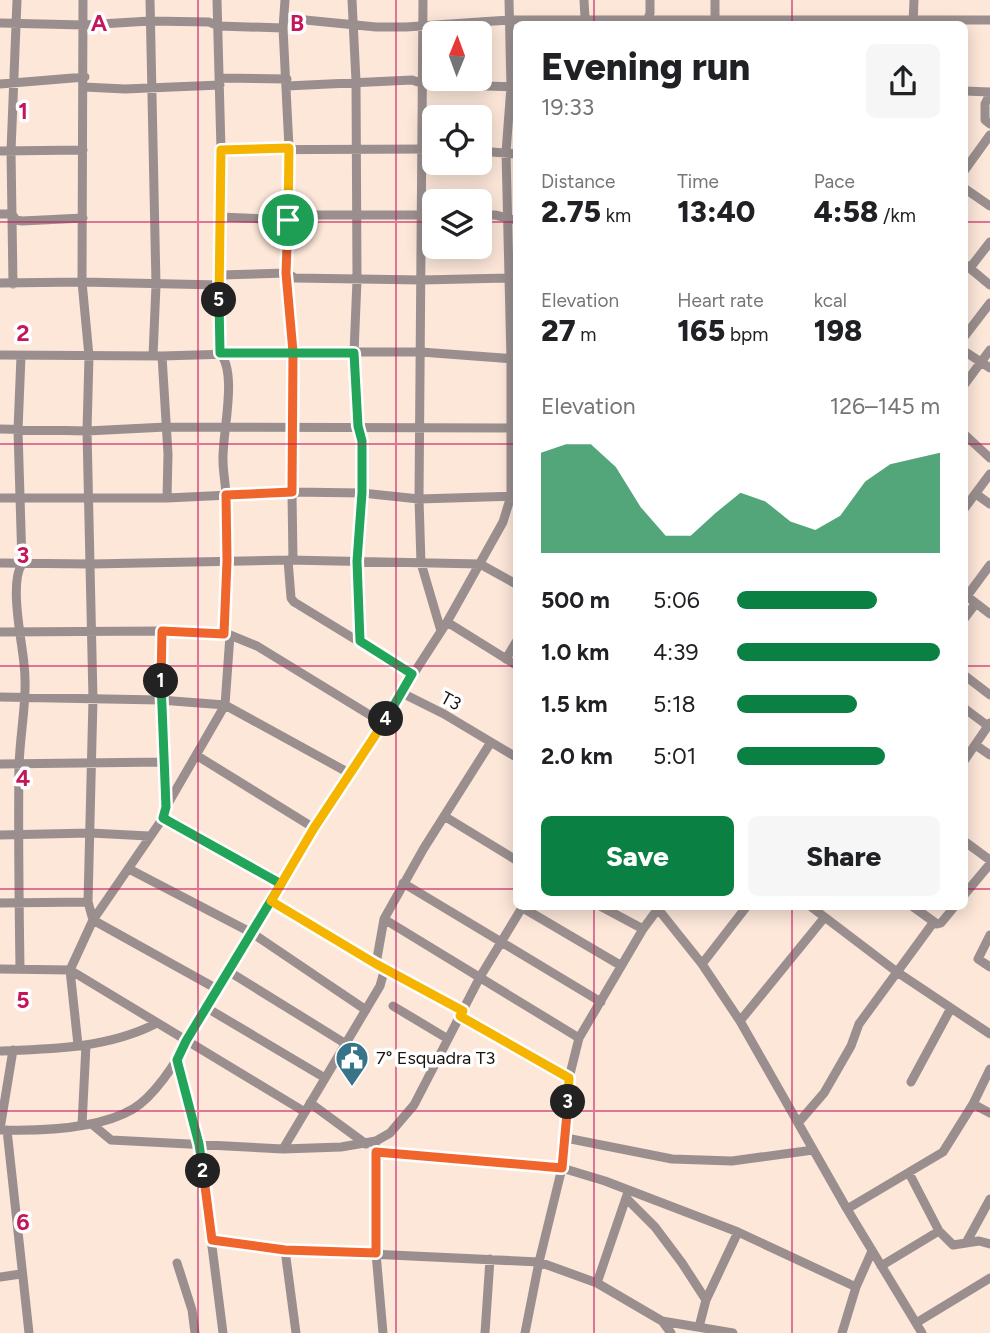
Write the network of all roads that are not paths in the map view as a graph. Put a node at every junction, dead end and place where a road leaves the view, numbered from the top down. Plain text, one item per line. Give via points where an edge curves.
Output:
1 (17, 0) edge
2 (83, 0) edge
3 (150, 0) edge
4 (217, 0) edge
5 (285, 0) edge
6 (352, 0) edge
7 (423, 0) edge
8 (509, 0) edge
9 (584, 0) edge
10 (650, 0) edge
11 (715, 0) edge
12 (914, 0) edge
13 (509, 20) junction
14 (990, 20) edge
15 (150, 21) junction
16 (422, 21) edge
17 (487, 21) edge
18 (536, 21) edge
19 (587, 21) edge
20 (647, 21) edge
21 (715, 21) edge
22 (913, 21) edge
23 (964, 21) edge
24 (0, 23) edge
25 (16, 23) junction
26 (284, 23) junction
27 (351, 23) junction
28 (422, 24) edge
29 (84, 26) junction
30 (218, 26) junction
31 (513, 74) edge
32 (220, 81) junction
33 (356, 81) junction
34 (84, 82) junction
35 (287, 82) junction
36 (422, 83) edge
37 (0, 84) edge
38 (13, 84) junction
39 (492, 86) edge
40 (513, 87) edge
41 (152, 88) junction
42 (424, 91) edge
43 (968, 91) edge
44 (990, 93) edge
45 (513, 109) edge
46 (990, 124) edge
47 (990, 135) edge
48 (289, 148) junction
49 (421, 149) junction
50 (83, 150) junction
51 (221, 150) junction
52 (356, 150) junction
53 (0, 151) edge
54 (11, 151) junction
55 (492, 152) edge
56 (511, 153) edge
57 (968, 160) edge
58 (422, 189) edge
59 (968, 191) edge
60 (990, 206) edge
61 (0, 214) edge
62 (12, 214) junction
63 (422, 215) edge
64 (492, 215) edge
65 (220, 216) junction
66 (356, 216) junction
67 (288, 217) junction
68 (83, 218) junction
69 (512, 220) edge
70 (990, 242) edge
71 (422, 259) edge
72 (968, 265) edge
73 (968, 267) edge
74 (286, 273) junction
75 (508, 278) junction
76 (220, 280) junction
77 (357, 280) junction
78 (422, 280) junction
79 (82, 282) junction
80 (0, 283) edge
81 (13, 284) junction
82 (156, 285) junction
83 (990, 285) edge
84 (512, 291) edge
85 (990, 303) edge
86 (513, 325) edge
87 (968, 332) edge
88 (990, 350) edge
89 (293, 352) junction
90 (421, 352) junction
91 (220, 353) junction
92 (354, 353) junction
93 (968, 354) edge
94 (0, 355) edge
95 (21, 356) junction
96 (89, 356) junction
97 (157, 356) junction
98 (513, 359) edge
99 (981, 362) junction
100 (990, 368) edge
101 (968, 380) edge
102 (358, 426) junction
103 (166, 427) junction
104 (225, 428) junction
105 (291, 428) junction
106 (513, 428) edge
107 (0, 429) edge
108 (419, 429) junction
109 (18, 430) junction
110 (87, 431) junction
111 (968, 438) edge
112 (990, 458) edge
113 (990, 474) edge
114 (292, 492) junction
115 (362, 493) junction
116 (975, 494) junction
117 (226, 495) junction
118 (513, 496) edge
119 (0, 498) edge
120 (88, 498) junction
121 (167, 498) junction
122 (513, 498) edge
123 (22, 499) junction
124 (419, 499) junction
125 (968, 504) edge
126 (990, 504) edge
127 (291, 560) junction
128 (227, 561) junction
129 (357, 561) junction
130 (0, 563) edge
131 (421, 563) junction
132 (22, 564) junction
133 (91, 564) junction
134 (480, 564) junction
135 (990, 565) edge
136 (513, 582) edge
137 (968, 592) edge
138 (968, 597) edge
139 (975, 603) junction
140 (968, 613) edge
141 (990, 614) edge
142 (447, 622) junction
143 (162, 631) junction
144 (440, 631) junction
145 (0, 632) edge
146 (19, 632) junction
147 (92, 632) junction
148 (227, 635) junction
149 (360, 641) junction
150 (513, 647) edge
151 (506, 659) junction
152 (513, 663) edge
153 (412, 674) junction
154 (968, 678) edge
155 (402, 693) junction
156 (990, 695) edge
157 (0, 697) edge
158 (23, 698) junction
159 (93, 699) junction
160 (160, 701) junction
161 (225, 705) junction
162 (968, 711) edge
163 (383, 723) junction
164 (989, 724) edge
165 (491, 741) junction
166 (976, 746) junction
167 (196, 755) junction
168 (513, 755) edge
169 (990, 755) edge
170 (968, 756) edge
171 (92, 762) junction
172 (163, 762) junction
173 (20, 763) junction
174 (0, 764) edge
175 (349, 773) junction
176 (166, 807) junction
177 (444, 816) junction
178 (163, 818) junction
179 (314, 828) junction
180 (90, 833) junction
181 (18, 834) junction
182 (0, 835) edge
183 (149, 836) junction
184 (968, 844) edge
185 (513, 858) edge
186 (990, 862) edge
187 (130, 869) junction
188 (403, 883) junction
189 (281, 884) junction
190 (968, 890) edge
191 (271, 901) junction
192 (19, 902) junction
193 (88, 902) junction
194 (0, 903) edge
195 (521, 910) edge
196 (528, 910) edge
197 (607, 910) edge
198 (657, 910) edge
199 (661, 910) edge
200 (744, 910) edge
201 (917, 910) edge
202 (952, 910) edge
203 (818, 911) edge
204 (384, 919) junction
205 (93, 920) junction
206 (933, 923) junction
207 (643, 929) junction
208 (251, 933) junction
209 (990, 935) edge
210 (502, 942) junction
211 (702, 964) junction
212 (620, 965) junction
213 (381, 966) junction
214 (990, 967) edge
215 (20, 969) junction
216 (0, 970) edge
217 (69, 970) junction
218 (228, 971) junction
219 (897, 972) junction
220 (480, 977) junction
221 (217, 989) junction
222 (601, 1002) junction
223 (393, 1006) dead end
224 (207, 1008) junction
225 (951, 1008) junction
226 (366, 1010) junction
227 (461, 1013) junction
228 (740, 1021) junction
229 (155, 1024) junction
230 (990, 1034) edge
231 (579, 1038) junction
232 (448, 1039) junction
233 (186, 1041) junction
234 (346, 1044) junction
235 (82, 1045) junction
236 (13, 1050) junction
237 (0, 1051) edge
238 (177, 1060) junction
239 (990, 1069) edge
240 (569, 1078) junction
241 (325, 1079) junction
242 (911, 1082) dead end
243 (310, 1103) junction
244 (973, 1104) junction
245 (305, 1112) junction
246 (990, 1113) edge
247 (798, 1123) junction
248 (82, 1125) junction
249 (93, 1125) junction
250 (2, 1130) edge
251 (566, 1138) junction
252 (199, 1144) junction
253 (373, 1146) junction
254 (283, 1149) junction
255 (813, 1150) junction
256 (562, 1168) junction
257 (909, 1173) junction
258 (627, 1194) junction
259 (990, 1199) edge
260 (847, 1209) junction
261 (939, 1231) junction
262 (738, 1232) junction
263 (212, 1240) junction
264 (966, 1243) junction
265 (990, 1244) edge
266 (285, 1250) junction
267 (873, 1251) junction
268 (376, 1253) junction
269 (490, 1259) junction
270 (539, 1262) junction
271 (177, 1263) dead end
272 (881, 1266) junction
273 (21, 1273) junction
274 (0, 1278) edge
275 (990, 1278) edge
276 (597, 1283) junction
277 (856, 1287) junction
278 (706, 1300) junction
279 (662, 1321) junction
280 (916, 1324) junction
281 (699, 1327) junction
282 (29, 1333) edge
283 (195, 1333) edge
284 (221, 1333) edge
285 (296, 1333) edge
286 (383, 1333) edge
287 (485, 1333) edge
288 (525, 1333) edge
289 (671, 1333) edge
290 (733, 1333) edge
291 (842, 1333) edge
292 (922, 1333) edge

1 - 25 street
2 - 29 street
3 - 15 street
4 - 30 street
5 - 26 street
6 - 27 street
7 - 16 street
8 - 13 street
9 - 19 street
10 - 20 street
11 - 21 street
12 - 22 street
13 - 17 street
13 - 18 street
13 - 31 street
14 - 23 street
15 - 29 street
15 - 30 street
15 - 41 street
24 - 25 street
25 - 29 street
25 - 38 street
26 - 27 street
26 - 30 street
26 - 35 street
27 - 28 street via 376,27
27 - 33 street
29 - 34 street
30 - 32 street
32 - 35 street
32 - 41 street
32 - 51 street
33 - 35 street
33 - 36 street
33 - 52 street
34 - 38 street
34 - 41 street
34 - 50 street
35 - 48 street
37 - 38 street
38 - 54 street
39 - 40 street
41 - 82 street
42 - 49 street
43 - 44 street
44 - 46 street via 985,120
45 - 56 street
47 - 57 street
48 - 51 street
48 - 52 street
48 - 67 street
49 - 52 street
49 - 58 street
50 - 54 street
50 - 68 street
51 - 65 street
52 - 66 street
53 - 54 street
54 - 62 street
55 - 56 street
56 - 69 street
59 - 60 street
61 - 62 street
62 - 68 street via 22,221
62 - 81 street
63 - 66 street
64 - 69 street
65 - 67 street
65 - 76 street
66 - 67 street
66 - 77 street
67 - 74 street
68 - 79 street
69 - 75 street
70 - 72 street
71 - 78 street
73 - 83 street
74 - 76 street
74 - 77 street via 295,278
74 - 89 street
75 - 78 street
75 - 84 street
76 - 82 street
76 - 91 street
77 - 78 street
77 - 92 street
78 - 90 street
79 - 81 street
79 - 82 street
79 - 96 street
80 - 81 street
82 - 97 street
84 - 86 street
85 - 87 street
88 - 99 street
89 - 91 street
89 - 92 street
89 - 105 street
90 - 92 street
90 - 98 street
90 - 108 street
91 - 97 street
91 - 104 street via 227,370
92 - 102 street
93 - 99 street
94 - 95 street
95 - 96 street
95 - 109 street
96 - 97 street
96 - 110 street
97 - 103 street
99 - 100 street
99 - 101 street
102 - 105 street
102 - 108 street
102 - 115 street
103 - 104 street
103 - 110 street
103 - 121 street
104 - 105 street
104 - 117 street
105 - 114 street
106 - 108 street
107 - 109 street
108 - 124 street
109 - 110 street
109 - 123 street
110 - 120 street
111 - 112 street
113 - 116 street
114 - 115 street
114 - 117 street
114 - 127 street
115 - 124 street
115 - 129 street
116 - 125 street
116 - 126 street
117 - 121 street
117 - 128 street
118 - 124 street
119 - 123 street
120 - 121 street
120 - 123 street
120 - 133 street
122 - 134 street
123 - 132 street
124 - 131 street
127 - 128 street
127 - 129 street
127 - 149 street via 290,597 294,602
128 - 133 street
128 - 148 street
129 - 131 street
129 - 149 street
130 - 132 street
131 - 134 street
131 - 144 street
132 - 133 street
132 - 146 street via 17,576
133 - 147 street
134 - 136 street
134 - 142 street
135 - 137 street
138 - 139 street
139 - 140 street
139 - 141 street
142 - 144 street
142 - 151 street
143 - 147 street
143 - 148 street
143 - 160 street
144 - 153 street
145 - 146 street
146 - 147 street
146 - 158 street via 25,665
147 - 159 street
148 - 161 street
148 - 163 street via 257,646
149 - 153 street
150 - 151 street
151 - 152 street
153 - 155 street
154 - 156 street
155 - 163 street
155 - 165 street, T3
157 - 158 street
158 - 159 street
158 - 173 street
159 - 160 street
159 - 171 street
160 - 161 street
160 - 172 street
161 - 167 street
161 - 175 street
162 - 164 street
163 - 175 street
164 - 166 street
165 - 168 street, T3
165 - 177 street
166 - 169 street
166 - 170 street
167 - 176 street
167 - 179 street
171 - 172 street
171 - 173 street
171 - 180 street
172 - 176 street
173 - 174 street
173 - 181 street
175 - 179 street
176 - 178 street
177 - 185 street
177 - 188 street
178 - 183 street
178 - 189 street
179 - 189 street
180 - 181 street
180 - 183 street
180 - 193 street
181 - 182 street
181 - 192 street
183 - 187 street
184 - 186 street
186 - 190 street
187 - 205 street
187 - 208 street
188 - 204 street
188 - 210 street
189 - 191 street
191 - 208 street
191 - 213 street
192 - 193 street
192 - 194 street
192 - 215 street
193 - 205 street
195 - 210 street
196 - 212 street
197 - 207 street
198 - 207 street
199 - 211 street
200 - 211 street
201 - 206 street
202 - 206 street via 941,923
203 - 219 street
203 - 228 street
204 - 213 street
204 - 220 street
205 - 217 street
205 - 221 street
206 - 219 street
207 - 212 street
208 - 218 street
208 - 226 street
209 - 214 street via 978,959
210 - 220 street
210 - 222 street
211 - 228 street
212 - 222 street
213 - 226 street via 380,986
213 - 227 street
215 - 216 street
215 - 217 street
217 - 229 street
217 - 235 street
218 - 221 street
218 - 234 street
219 - 225 street
219 - 247 street via 859,1024 824,1093
220 - 227 street
220 - 231 street
221 - 224 street
222 - 231 street
223 - 232 street
224 - 233 street
224 - 241 street
225 - 230 street
225 - 242 street
226 - 234 street
227 - 232 street
227 - 240 street
228 - 247 street
229 - 233 street
229 - 235 street via 135,1034
231 - 240 street
232 - 253 street via 414,1105
233 - 238 street
233 - 245 street
234 - 241 street
235 - 236 street
235 - 248 street
236 - 237 street
236 - 250 street
238 - 249 street via 134,1108
238 - 252 street
239 - 244 street
240 - 251 street
241 - 243 street
243 - 245 street
243 - 253 street
244 - 246 street
244 - 257 street via 943,1152
245 - 254 street
247 - 255 street
248 - 249 street
248 - 250 street
249 - 252 street via 111,1140
250 - 273 street
251 - 255 street via 672,1159 732,1161
251 - 256 street
252 - 254 street
252 - 263 street
253 - 254 street
253 - 256 street
253 - 268 street
255 - 260 street
256 - 258 street
256 - 270 street
257 - 260 street
257 - 261 street
258 - 262 street
258 - 276 street
258 - 278 street
259 - 264 street
260 - 267 street
261 - 264 street via 953,1245
261 - 272 street
262 - 277 street
262 - 278 street
263 - 266 street
263 - 284 street
264 - 265 street
266 - 268 street
266 - 285 street
267 - 272 street
267 - 277 street
268 - 269 street
268 - 286 street
269 - 270 street
269 - 287 street
270 - 276 street
270 - 288 street
271 - 283 street
272 - 280 street
273 - 274 street
273 - 282 street
275 - 280 street
276 - 279 street
277 - 291 street
278 - 281 street
279 - 281 street
279 - 289 street
280 - 292 street
281 - 290 street

